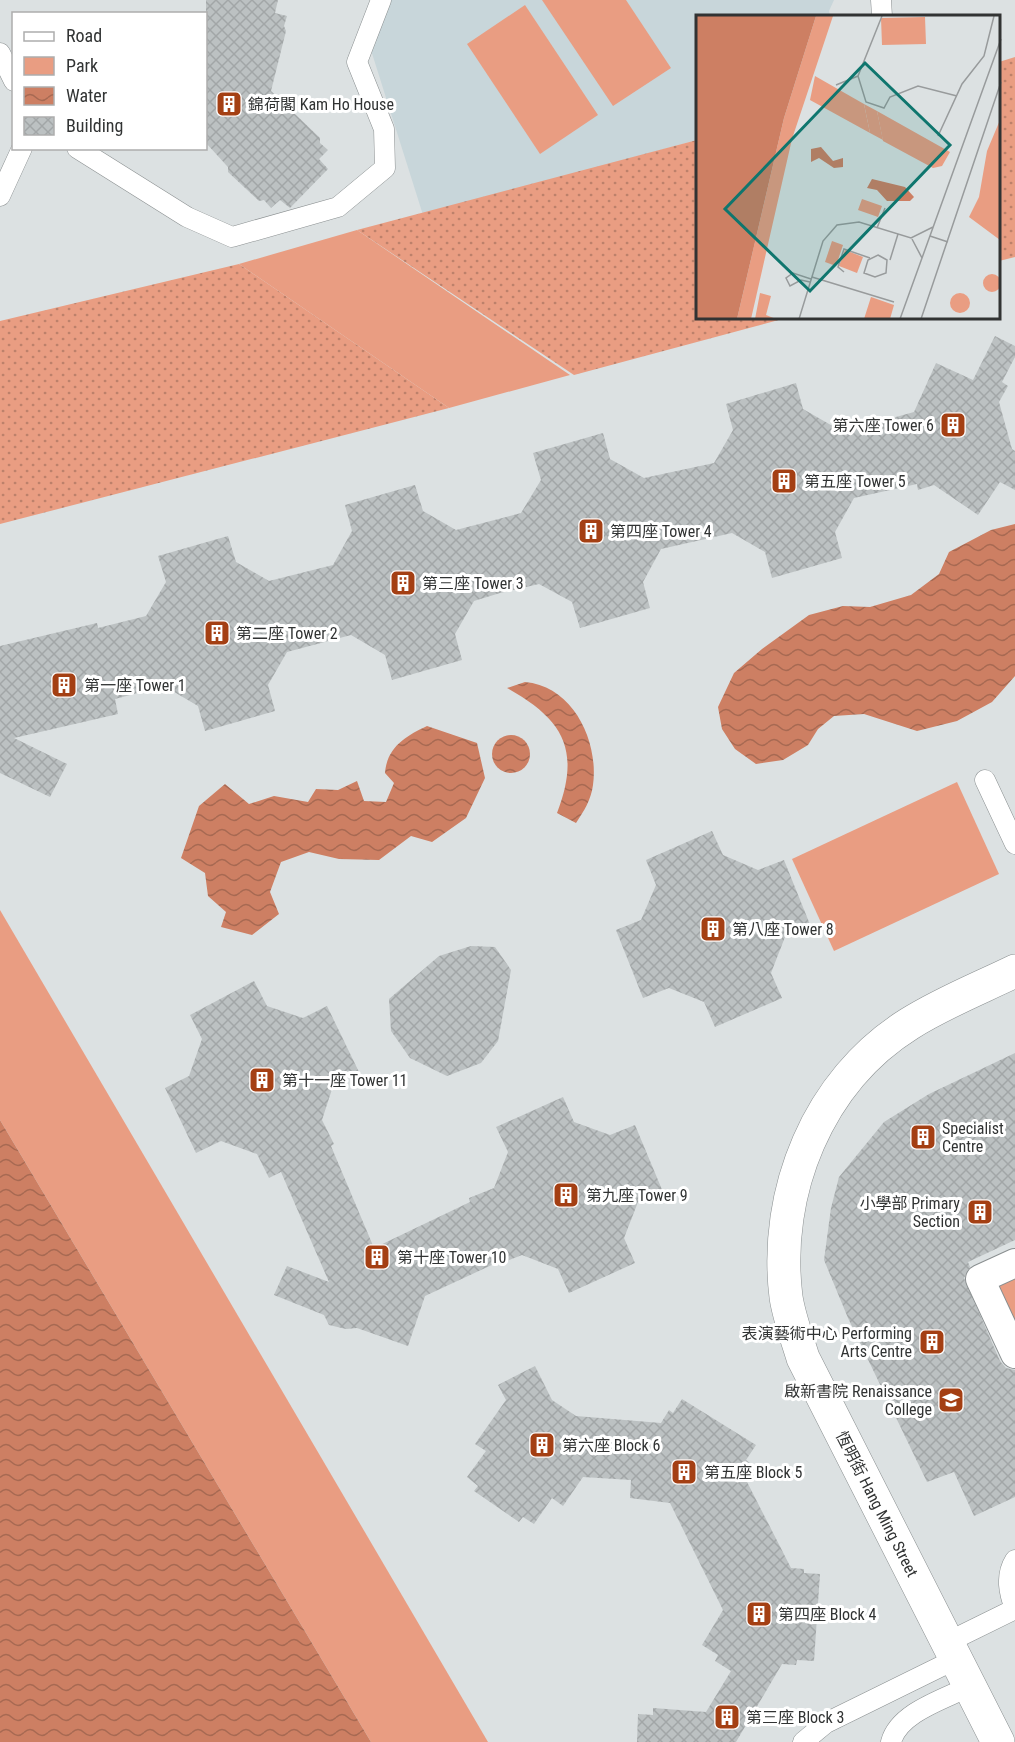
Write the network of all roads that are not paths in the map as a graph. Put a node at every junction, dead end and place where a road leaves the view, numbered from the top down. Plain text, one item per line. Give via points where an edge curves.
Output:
1 (381, 0) edge
2 (881, 0) edge
3 (882, 15) edge
4 (0, 53) edge
5 (12, 77) edge
6 (21, 150) edge
7 (79, 150) edge
8 (0, 196) edge
9 (985, 780) dead end
10 (1015, 844) edge
11 (1015, 970) edge
12 (1015, 1263) edge
13 (1015, 1354) edge
14 (1015, 1560) edge
15 (1015, 1609) edge
16 (958, 1662) junction
17 (803, 1742) edge
18 (891, 1742) edge
19 (998, 1742) edge

1 - 7 lane via 357,62 384,129 385,168 338,207 232,237 187,217
2 - 3 lane
4 - 5 lane
6 - 8 lane
9 - 10 lane
11 - 16 street, 恆明街 Hang Ming Street via 908,1024 859,1064 821,1115 795,1173 784,1234 786,1298 803,1358
12 - 13 street via 980,1279
14 - 15 lane via 1008,1578
15 - 16 lane
16 - 17 lane via 826,1723
16 - 18 lane via 900,1725
16 - 19 street, 恆明街 Hang Ming Street

